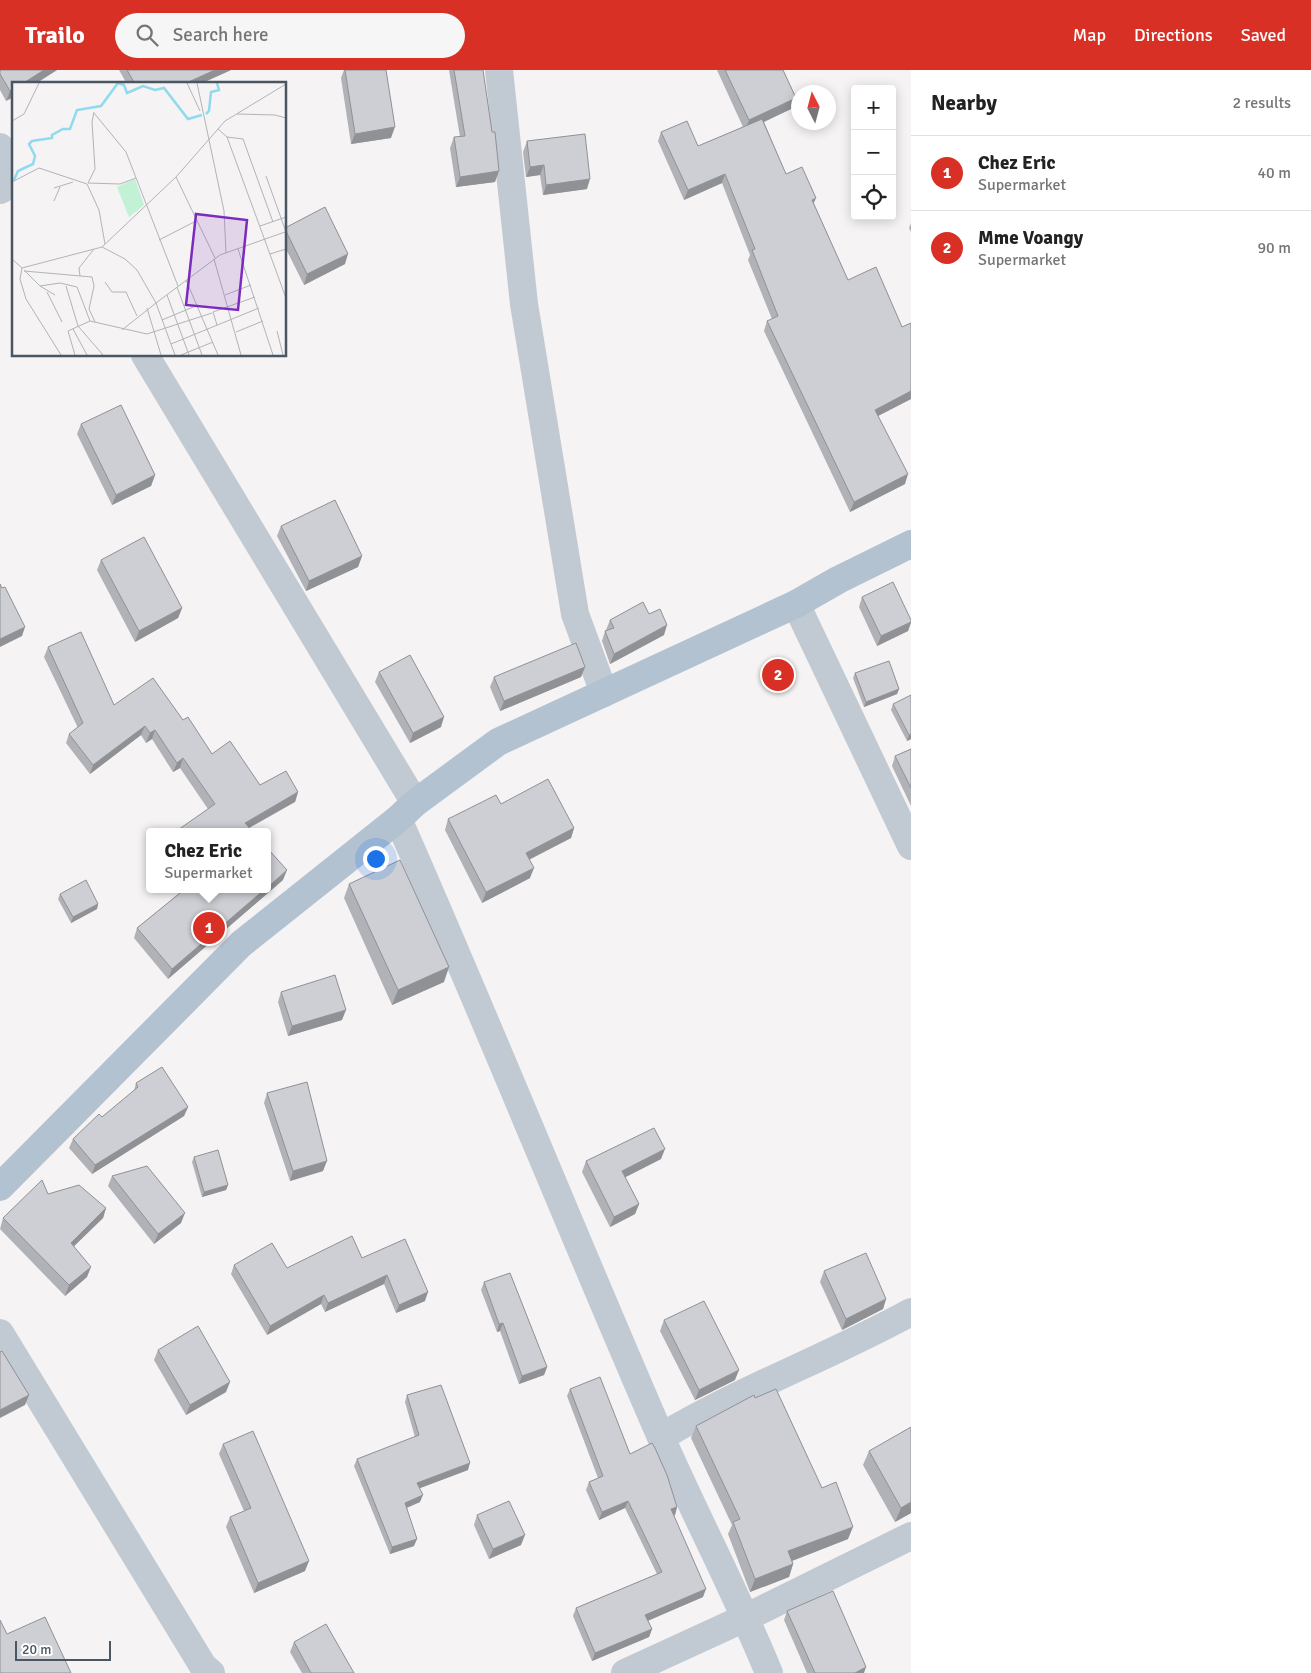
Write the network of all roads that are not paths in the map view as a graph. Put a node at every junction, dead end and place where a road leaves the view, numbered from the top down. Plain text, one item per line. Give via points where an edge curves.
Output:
1 (498, 70) edge
2 (0, 147) edge
3 (12, 167) edge
4 (12, 183) edge
5 (0, 190) edge
6 (146, 356) edge
7 (911, 544) edge
8 (796, 604) junction
9 (604, 694) junction
10 (407, 811) junction
11 (911, 846) edge
12 (0, 1187) edge
13 (911, 1312) edge
14 (0, 1333) edge
15 (660, 1437) junction
16 (911, 1536) edge
17 (747, 1617) junction
18 (202, 1671) edge
19 (625, 1673) edge
20 (769, 1673) edge

1 - 9 street via 524,304 575,614
2 - 3 street
4 - 5 street
6 - 10 street
7 - 8 main road
8 - 9 main road
8 - 11 street
9 - 10 main road via 498,742
10 - 12 main road via 241,944
10 - 15 street via 459,956
13 - 15 street via 702,1412
14 - 18 street
15 - 17 street
16 - 17 street
17 - 19 street
17 - 20 street

